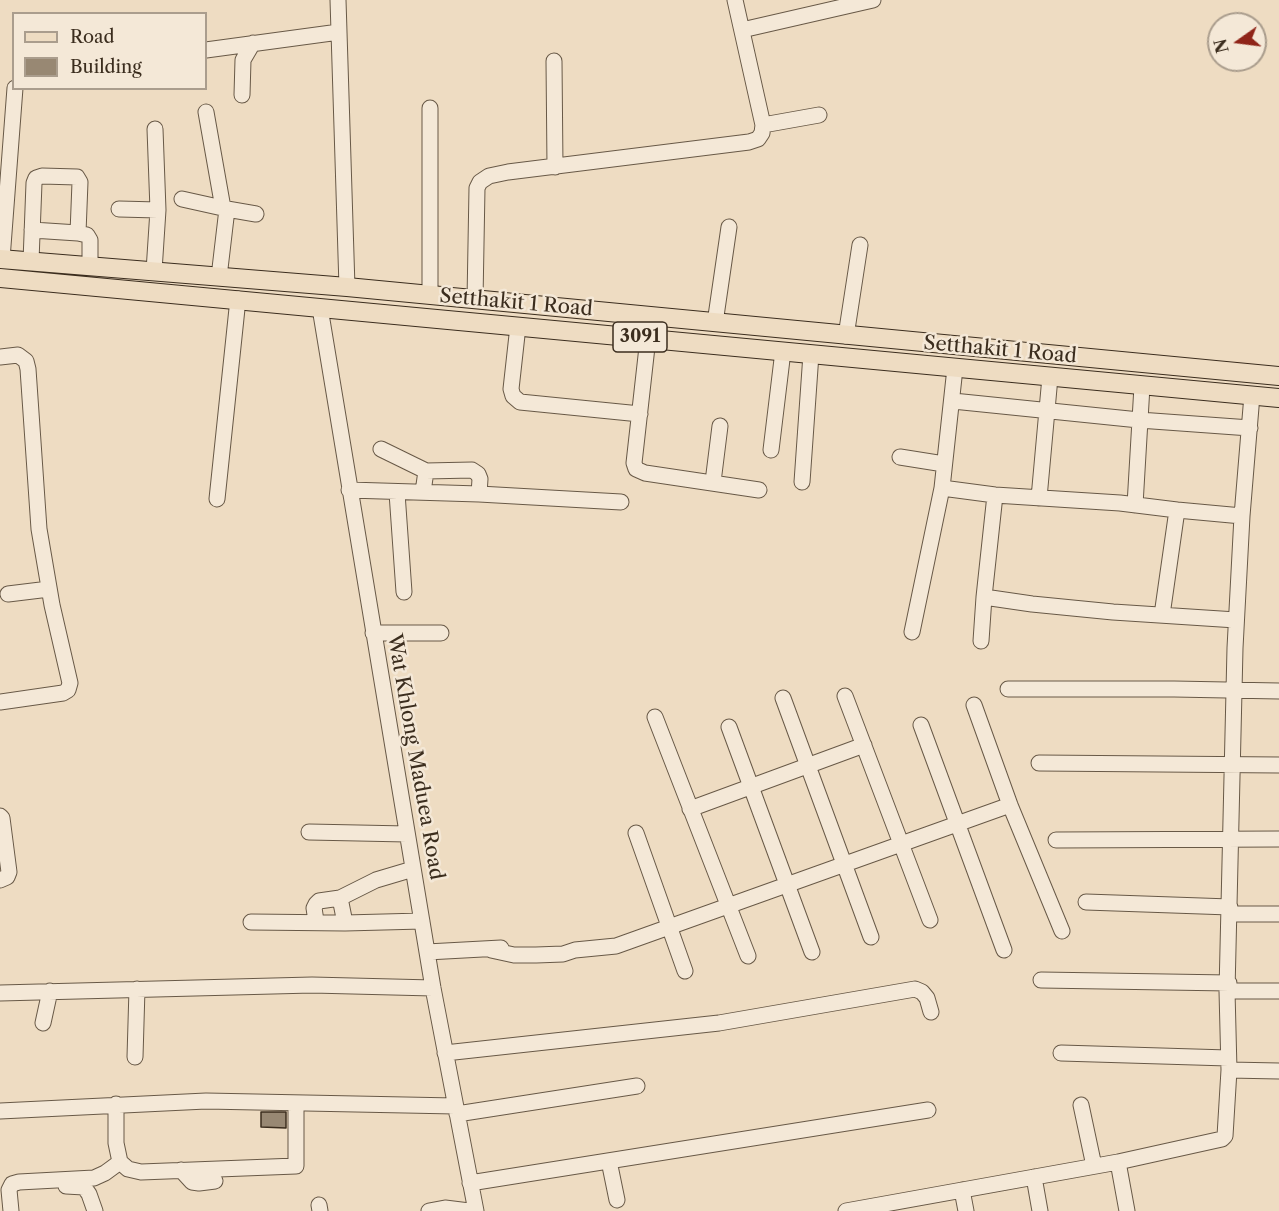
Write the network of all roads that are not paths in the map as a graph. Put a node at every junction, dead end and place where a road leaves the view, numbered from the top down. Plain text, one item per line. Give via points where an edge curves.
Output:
1 (338, 0) edge
2 (735, 0) edge
3 (873, 0) edge
4 (742, 30) junction
5 (339, 32) junction
6 (253, 43) junction
7 (207, 50) edge
8 (554, 61) dead end
9 (15, 90) edge
10 (243, 95) dead end
11 (430, 108) dead end
12 (206, 112) dead end
13 (819, 115) dead end
14 (763, 124) junction
15 (155, 129) dead end
16 (555, 167) junction
17 (182, 199) dead end
18 (120, 209) dead end
19 (225, 209) junction
20 (158, 210) junction
21 (256, 214) dead end
22 (729, 227) dead end
23 (32, 230) junction
24 (78, 233) junction
25 (860, 245) dead end
26 (1, 259) edge
27 (31, 261) junction
28 (90, 266) junction
29 (154, 271) junction
30 (219, 277) junction
31 (0, 278) edge
32 (347, 287) junction
33 (430, 296) junction
34 (238, 299) junction
35 (475, 300) junction
36 (320, 308) junction
37 (715, 323) junction
38 (518, 326) junction
39 (846, 336) junction
40 (648, 338) junction
41 (783, 351) junction
42 (811, 354) junction
43 (0, 357) edge
44 (955, 368) junction
45 (1279, 376) edge
46 (1050, 377) junction
47 (1142, 386) junction
48 (1252, 395) junction
49 (1279, 398) edge
50 (953, 401) junction
51 (1047, 411) junction
52 (640, 414) junction
53 (1139, 420) junction
54 (720, 426) dead end
55 (1250, 428) junction
56 (381, 449) dead end
57 (771, 450) dead end
58 (900, 457) dead end
59 (944, 464) junction
60 (426, 471) junction
61 (713, 482) junction
62 (802, 482) dead end
63 (942, 488) junction
64 (349, 490) junction
65 (759, 490) dead end
66 (423, 492) junction
67 (397, 493) junction
68 (479, 494) junction
69 (995, 495) junction
70 (1039, 498) junction
71 (217, 499) dead end
72 (621, 502) dead end
73 (1135, 505) junction
74 (1177, 510) junction
75 (1242, 516) junction
76 (49, 589) junction
77 (404, 592) dead end
78 (8, 594) dead end
79 (984, 597) junction
80 (1162, 615) junction
81 (1236, 620) junction
82 (912, 632) dead end
83 (374, 633) junction
84 (441, 633) dead end
85 (981, 641) dead end
86 (1008, 689) dead end
87 (1234, 691) junction
88 (1279, 691) edge
89 (845, 696) dead end
90 (783, 698) dead end
91 (0, 702) edge
92 (974, 705) dead end
93 (655, 717) dead end
94 (921, 725) dead end
95 (729, 727) dead end
96 (864, 746) junction
97 (1039, 764) dead end
98 (1233, 765) junction
99 (1279, 765) edge
100 (807, 768) junction
101 (751, 788) junction
102 (1010, 805) junction
103 (690, 809) junction
104 (0, 816) edge
105 (957, 823) junction
106 (309, 832) dead end
107 (636, 833) dead end
108 (407, 834) junction
109 (1279, 839) edge
110 (1056, 840) dead end
111 (1232, 840) junction
112 (901, 843) junction
113 (844, 865) junction
114 (413, 870) junction
115 (0, 880) edge
116 (788, 884) junction
117 (340, 898) junction
118 (1086, 902) dead end
119 (728, 906) junction
120 (1230, 911) junction
121 (1279, 914) edge
122 (930, 920) dead end
123 (316, 921) junction
124 (422, 921) junction
125 (251, 922) dead end
126 (345, 923) junction
127 (670, 926) junction
128 (1062, 931) dead end
129 (871, 937) dead end
130 (1004, 950) dead end
131 (427, 952) junction
132 (812, 952) dead end
133 (748, 956) dead end
134 (685, 971) dead end
135 (1041, 980) dead end
136 (1228, 987) junction
137 (137, 988) junction
138 (433, 988) junction
139 (50, 991) junction
140 (1279, 991) edge
141 (0, 993) edge
142 (931, 1012) dead end
143 (43, 1023) dead end
144 (445, 1053) junction
145 (1061, 1053) dead end
146 (135, 1057) dead end
147 (1228, 1064) junction
148 (1279, 1071) edge
149 (637, 1086) dead end
150 (296, 1103) junction
151 (116, 1104) junction
152 (1081, 1105) dead end
153 (456, 1110) junction
154 (928, 1110) dead end
155 (0, 1111) edge
156 (609, 1161) junction
157 (120, 1162) junction
158 (1118, 1162) junction
159 (1094, 1166) junction
160 (181, 1170) junction
161 (1034, 1178) junction
162 (215, 1181) dead end
163 (470, 1183) junction
164 (9, 1190) junction
165 (962, 1190) junction
166 (617, 1200) dead end
167 (889, 1207) edge
168 (11, 1211) edge
169 (95, 1211) edge
170 (429, 1211) edge
171 (469, 1211) edge
172 (476, 1211) edge
173 (846, 1211) edge
174 (966, 1211) edge
175 (1040, 1211) edge
176 (1127, 1211) edge

1 - 5 street
2 - 4 street
3 - 4 street
4 - 14 street
5 - 6 street
5 - 32 street
6 - 7 street
6 - 10 street via 243,60
8 - 16 street
9 - 26 street
11 - 33 street
12 - 19 street
13 - 14 street
14 - 16 street via 758,139 749,142
15 - 20 street
16 - 35 street via 508,172 480,182 476,198
17 - 19 street
18 - 20 street
19 - 21 street
19 - 30 street
20 - 29 street
22 - 37 street
23 - 24 street
23 - 24 street via 36,178 77,177
23 - 27 street
24 - 28 street via 90,240
25 - 39 street
26 - 27 main road, Setthakit 1 Road / 3091
27 - 28 main road, Setthakit 1 Road / 3091
28 - 29 main road, Setthakit 1 Road / 3091
29 - 30 main road, Setthakit 1 Road / 3091
30 - 32 main road, Setthakit 1 Road / 3091
31 - 34 main road, Setthakit 1 Road / 3091
32 - 33 main road, Setthakit 1 Road / 3091
33 - 35 main road, Setthakit 1 Road / 3091
34 - 36 main road, Setthakit 1 Road / 3091
34 - 71 street
35 - 37 main road, Setthakit 1 Road / 3091
36 - 38 main road, Setthakit 1 Road / 3091
36 - 64 street, Wat Khlong Maduea Road
37 - 39 main road, Setthakit 1 Road / 3091
38 - 40 main road, Setthakit 1 Road / 3091
38 - 52 street via 511,389 520,402
39 - 45 main road, Setthakit 1 Road / 3091
40 - 41 main road, Setthakit 1 Road / 3091
40 - 52 street
41 - 42 main road, Setthakit 1 Road / 3091
41 - 57 street
42 - 44 main road, Setthakit 1 Road / 3091
42 - 62 street
43 - 76 street via 18,355 26,361 28,369 39,529
44 - 46 main road, Setthakit 1 Road / 3091
44 - 50 street
46 - 47 main road, Setthakit 1 Road / 3091
46 - 51 street
47 - 48 main road, Setthakit 1 Road / 3091
47 - 53 street
48 - 49 main road, Setthakit 1 Road / 3091
48 - 55 street
50 - 51 street
50 - 59 street
51 - 53 street
51 - 70 street
52 - 61 street via 636,469
53 - 55 street
53 - 73 street
54 - 61 street
55 - 75 street
56 - 60 street
58 - 59 street
59 - 63 street
60 - 66 street
60 - 68 street via 472,470 480,479
61 - 65 street
63 - 69 street
63 - 82 street
64 - 67 street
64 - 83 street, Wat Khlong Maduea Road
66 - 67 street
66 - 68 street
67 - 77 street
68 - 72 street
69 - 70 street
69 - 79 street
70 - 73 street
73 - 74 street
74 - 75 street
74 - 80 street
75 - 81 street
76 - 78 street
76 - 91 street via 70,682 68,690
79 - 80 street
79 - 85 street
80 - 81 street
81 - 87 street
83 - 84 street
83 - 108 street, Wat Khlong Maduea Road
86 - 87 street
87 - 88 street
87 - 98 street
89 - 96 street
90 - 100 street
92 - 102 street
93 - 103 street
94 - 105 street
95 - 101 street
96 - 100 street
96 - 112 street
97 - 98 street
98 - 99 street
98 - 111 street
100 - 101 street
100 - 113 street
101 - 103 street
101 - 116 street
102 - 105 street
102 - 128 street
103 - 119 street
104 - 115 street via 9,872
105 - 112 street
105 - 130 street
106 - 108 street
107 - 127 street
108 - 114 street, Wat Khlong Maduea Road
109 - 111 street
110 - 111 street
111 - 120 street
112 - 113 street
112 - 122 street
113 - 116 street
113 - 129 street
114 - 117 street via 376,880
114 - 124 street, Wat Khlong Maduea Road
116 - 119 street
116 - 132 street
117 - 123 street via 319,901 314,908
117 - 126 street
118 - 120 street
119 - 127 street
119 - 133 street
120 - 121 street
120 - 136 street
123 - 125 street
123 - 126 street
124 - 126 street
124 - 131 street, Wat Khlong Maduea Road
127 - 131 street via 616,946 563,954
127 - 134 street
131 - 138 street, Wat Khlong Maduea Road
135 - 136 street
136 - 140 street
136 - 147 street
137 - 138 street
137 - 139 street
137 - 146 street
138 - 144 street, Wat Khlong Maduea Road
139 - 141 street
139 - 143 street
142 - 144 street via 927,998 915,989 719,1023
144 - 153 street, Wat Khlong Maduea Road
145 - 147 street
147 - 148 street
147 - 158 street via 1224,1138
149 - 153 street
150 - 151 street
150 - 153 street
150 - 160 street via 296,1166
151 - 155 street
151 - 157 street
152 - 159 street
153 - 163 street, Wat Khlong Maduea Road
154 - 156 street
156 - 163 street
156 - 166 street
157 - 160 street via 141,1172
157 - 164 street via 94,1178 19,1182
158 - 159 street
158 - 176 street
159 - 161 street
160 - 162 street via 192,1182
161 - 165 street
161 - 175 street
163 - 172 street, Wat Khlong Maduea Road
164 - 168 street
164 - 169 street via 79,1185 89,1194
165 - 167 street
165 - 174 street
167 - 173 street
170 - 171 street

